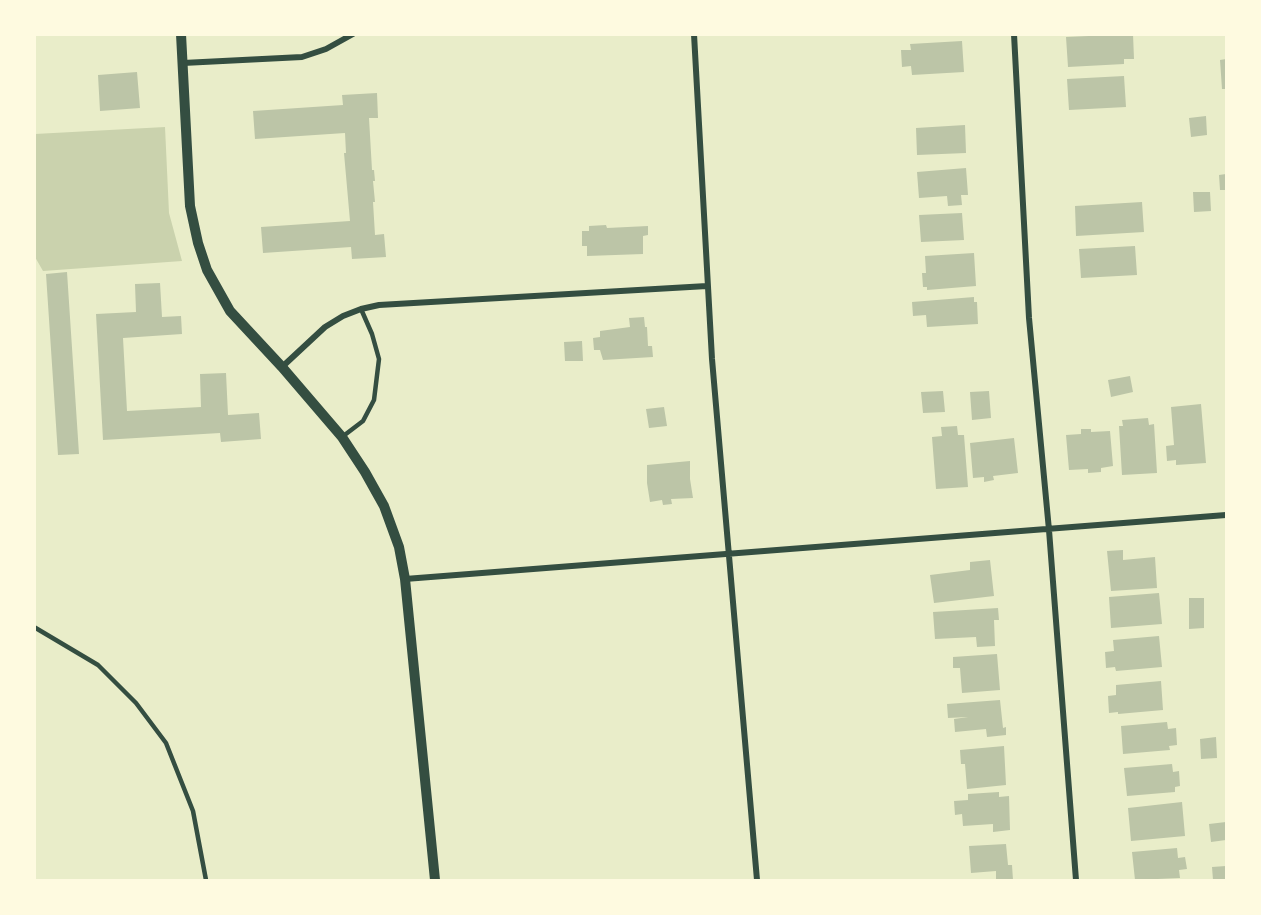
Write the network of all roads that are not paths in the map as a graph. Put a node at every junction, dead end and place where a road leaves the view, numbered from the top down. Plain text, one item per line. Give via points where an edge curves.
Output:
1 (181, 34) edge
2 (352, 34) edge
3 (694, 34) edge
4 (1014, 34) edge
5 (183, 63) junction
6 (707, 286) junction
7 (361, 309) junction
8 (282, 367) junction
9 (342, 437) junction
10 (1227, 515) edge
11 (1049, 530) junction
12 (729, 552) junction
13 (405, 579) junction
14 (34, 627) edge
15 (206, 880) edge
16 (435, 880) edge
17 (757, 880) edge
18 (1076, 880) edge

1 - 5 street
2 - 5 street via 302,57
3 - 6 street
4 - 11 street via 1029,318
5 - 8 street via 189,197 198,243 207,270 230,311
6 - 7 street via 380,304
6 - 12 street
7 - 8 street via 325,327
7 - 9 lane via 379,359 374,400 363,421
8 - 9 street
9 - 13 street via 384,506 399,547
10 - 11 street
11 - 12 street
11 - 18 street
12 - 13 street
12 - 17 street
13 - 16 street
14 - 15 lane via 98,665 136,703 165,743 193,811

